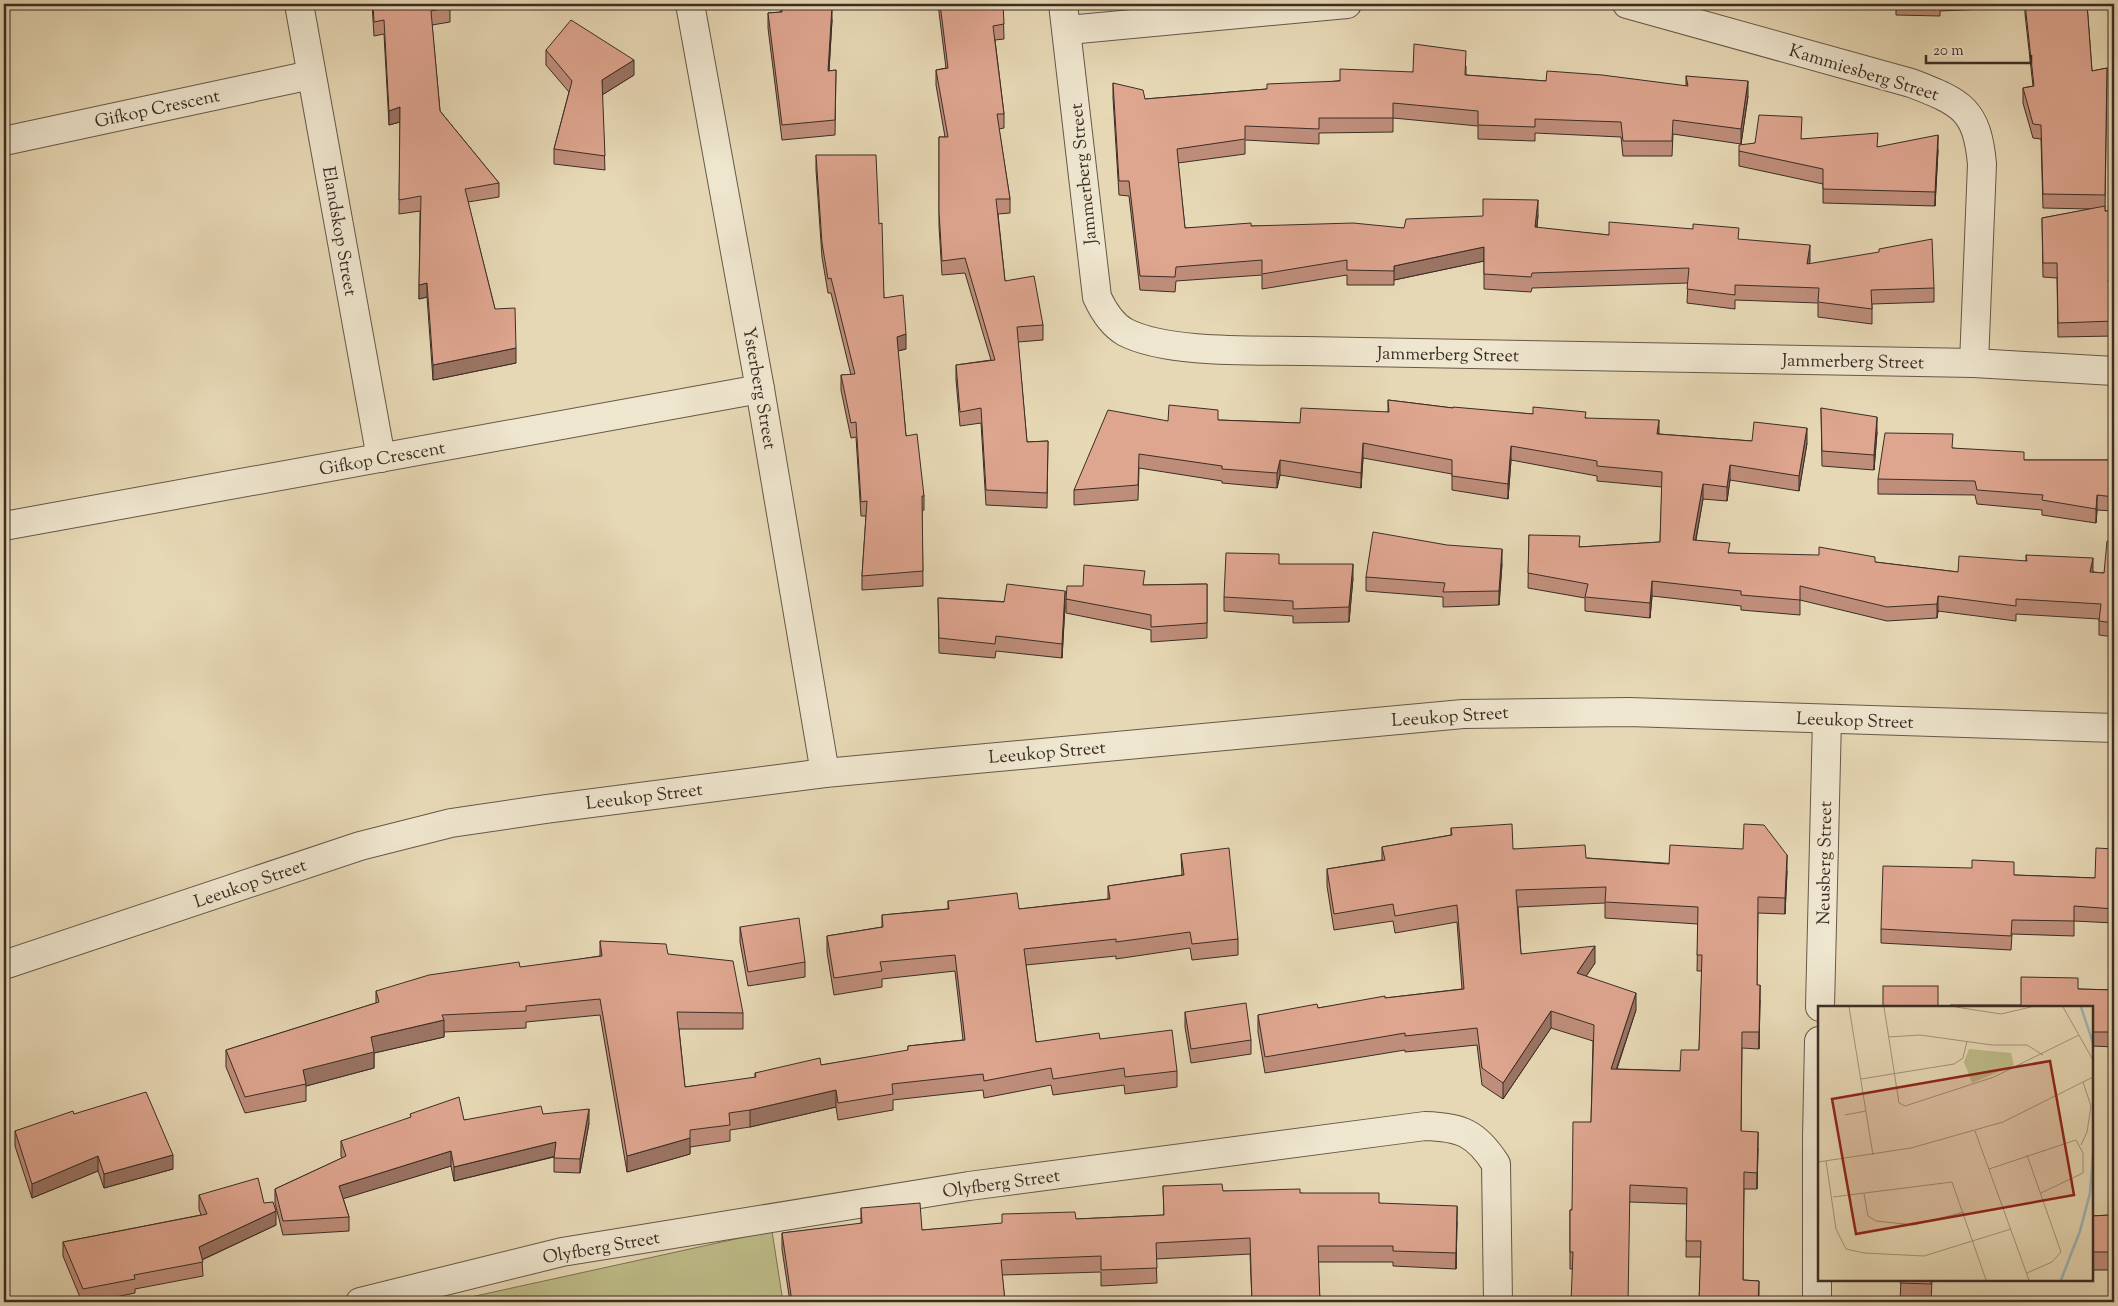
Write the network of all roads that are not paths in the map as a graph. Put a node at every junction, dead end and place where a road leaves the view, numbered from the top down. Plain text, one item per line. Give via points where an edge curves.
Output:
1 (299, 4) edge
2 (690, 4) edge
3 (1064, 4) edge
4 (1347, 4) edge
5 (1628, 4) edge
6 (1068, 30) junction
7 (311, 75) junction
8 (4, 141) edge
9 (1974, 363) junction
10 (2114, 371) edge
11 (760, 389) junction
12 (381, 458) junction
13 (4, 526) edge
14 (1827, 719) junction
15 (2114, 728) edge
16 (825, 773) junction
17 (4, 965) edge
18 (1820, 1006) edge
19 (1818, 1137) edge
20 (360, 1302) edge
21 (1498, 1302) edge
22 (1817, 1302) edge

1 - 7 street, Elandskop Street
2 - 11 street, Ysterberg Street
3 - 6 street, Jammerberg Street
4 - 6 street
5 - 9 street, Kammiesberg Street via 1911,83 1948,97 1963,110 1975,125 1982,164
6 - 9 street, Jammerberg Street via 1097,297 1105,314 1124,331 1155,343 1197,348 1316,352
7 - 8 street, Gifkop Crescent
7 - 12 street, Elandskop Street
9 - 10 street, Jammerberg Street
11 - 12 street, Gifkop Crescent
11 - 16 street, Ysterberg Street
12 - 13 street, Gifkop Crescent
14 - 15 street, Leeukop Street
14 - 16 street, Leeukop Street via 1629,712 1463,714
14 - 18 street, Neusberg Street
16 - 17 street, Leeukop Street via 451,823 360,846
19 - 22 street
20 - 21 street, Olyfberg Street via 571,1250 968,1186 1425,1126 1449,1127 1467,1134 1484,1146 1496,1164

